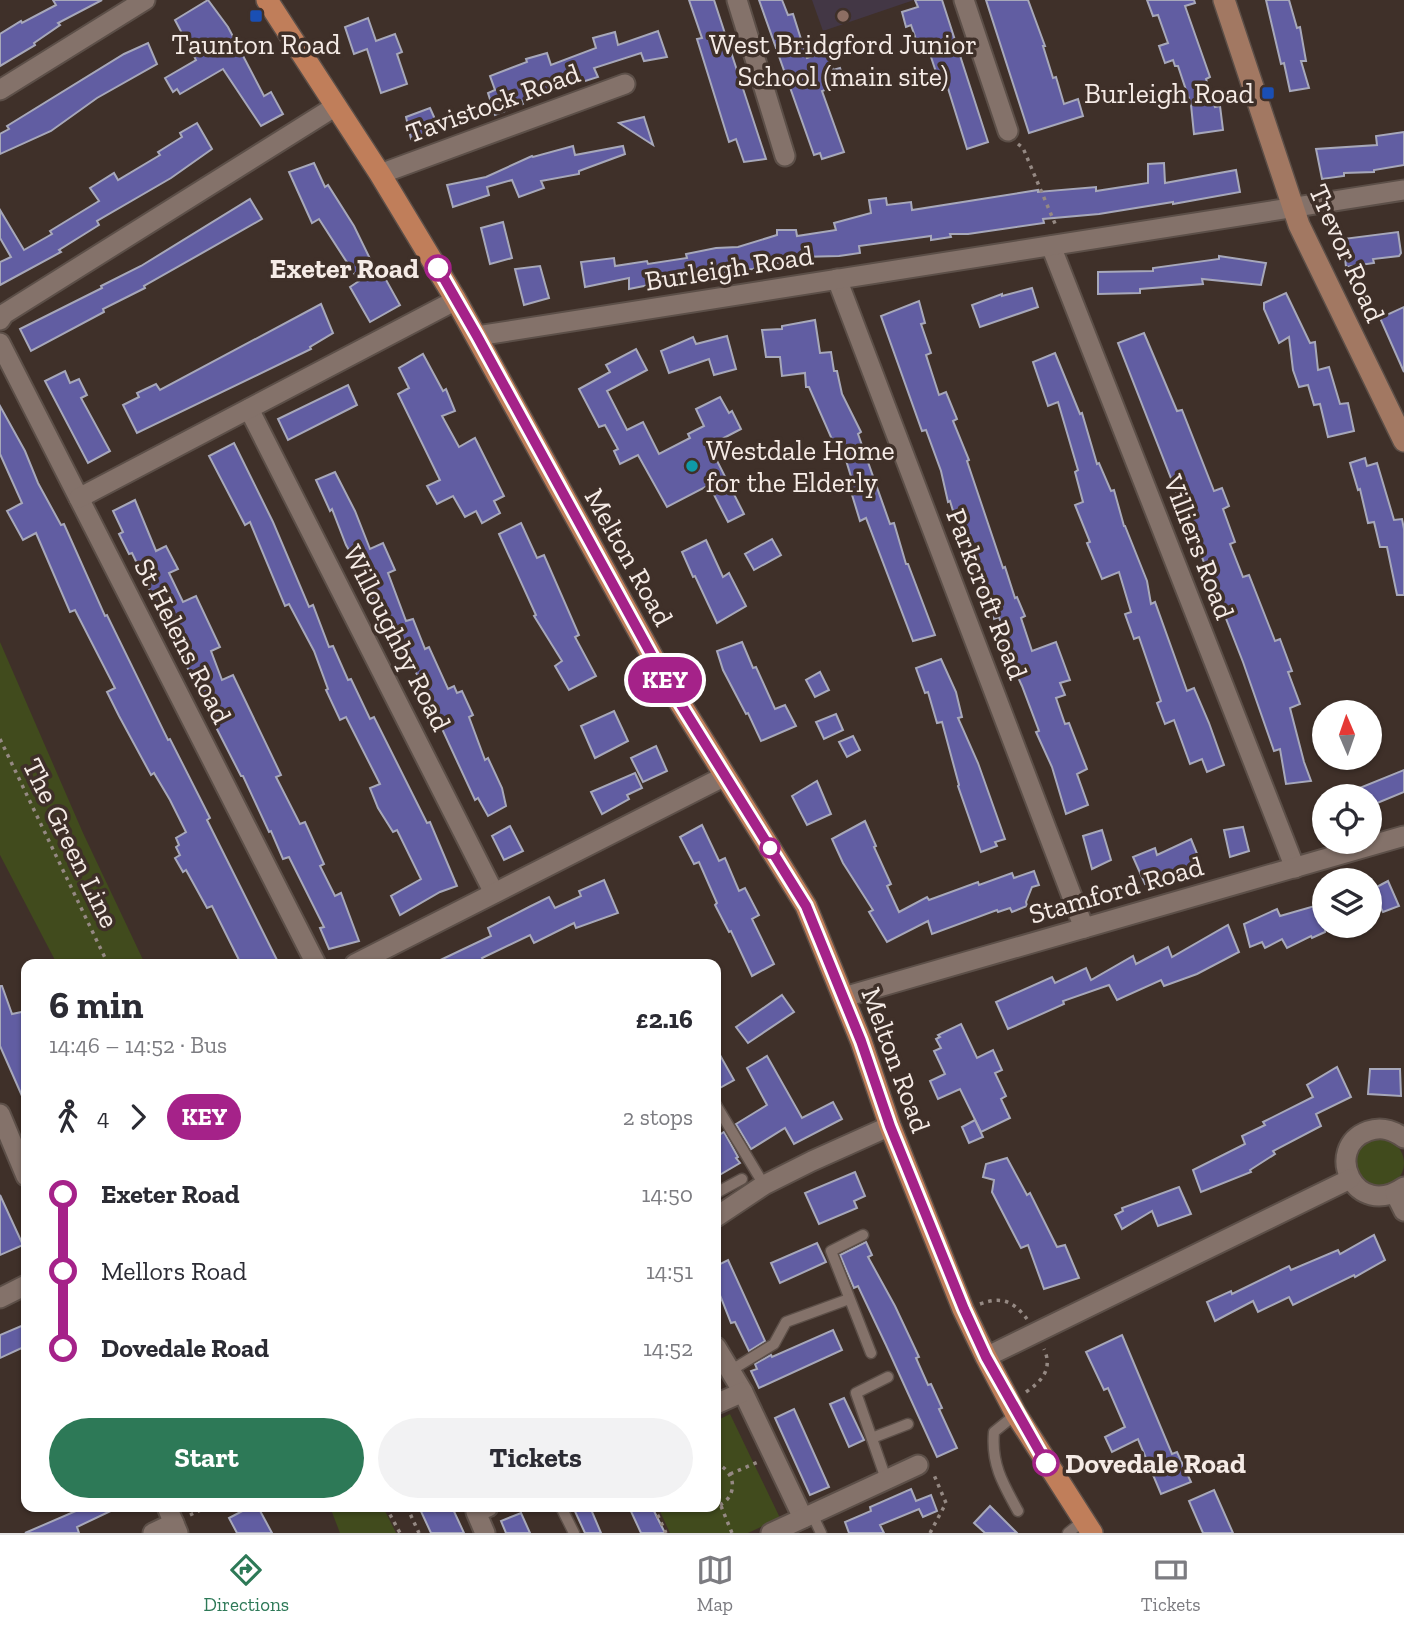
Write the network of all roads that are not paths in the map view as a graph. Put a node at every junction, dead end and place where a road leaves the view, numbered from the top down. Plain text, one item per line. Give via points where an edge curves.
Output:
1 (145, 0) edge
2 (267, 0) edge
3 (737, 0) edge
4 (964, 0) edge
5 (1224, 0) edge
6 (625, 84) dead end
7 (0, 90) edge
8 (336, 106) junction
9 (1008, 131) road end
10 (785, 156) dead end
11 (380, 174) junction
12 (1404, 190) edge
13 (1293, 208) junction
14 (1056, 245) junction
15 (837, 279) junction
16 (456, 300) junction
17 (0, 320) edge
18 (477, 336) junction
19 (0, 343) edge
20 (249, 409) junction
21 (1404, 441) edge
22 (79, 498) junction
23 (725, 776) junction
24 (1404, 836) edge
25 (1295, 868) junction
26 (494, 893) junction
27 (1084, 928) junction
28 (313, 959) edge
29 (365, 959) edge
30 (844, 997) junction
31 (721, 1113) edge
32 (0, 1114) edge
33 (890, 1126) junction
34 (1404, 1138) edge
35 (21, 1164) edge
36 (1350, 1178) junction
37 (742, 1179) dead end
38 (764, 1185) junction
39 (721, 1190) edge
40 (1400, 1190) edge
41 (1404, 1211) edge
42 (721, 1214) edge
43 (863, 1235) dead end
44 (21, 1288) edge
45 (0, 1298) edge
46 (849, 1298) junction
47 (871, 1353) dead end
48 (721, 1356) edge
49 (986, 1357) junction
50 (730, 1371) junction
51 (888, 1377) dead end
52 (743, 1392) junction
53 (721, 1402) edge
54 (1016, 1414) junction
55 (908, 1424) dead end
56 (872, 1438) junction
57 (918, 1465) road end
58 (886, 1479) junction
59 (1018, 1511) dead end
60 (480, 1512) edge
61 (564, 1512) edge
62 (807, 1516) junction
63 (173, 1521) edge
64 (1081, 1529) edge
65 (153, 1533) edge
66 (485, 1533) edge
67 (574, 1533) edge
68 (771, 1533) edge
69 (821, 1533) edge

1 - 7 street
2 - 8 main road, Melton Road
3 - 10 street
4 - 9 street
5 - 13 street, Trevor Road
6 - 11 street, Tavistock Road
8 - 11 main road, Melton Road
8 - 17 street
11 - 16 main road, Melton Road
12 - 13 street, Burleigh Road
13 - 14 street, Burleigh Road
13 - 21 street, Trevor Road
14 - 15 street, Burleigh Road
14 - 25 street, Villiers Road
15 - 18 street, Burleigh Road
15 - 27 street, Parkcroft Road
16 - 18 main road, Melton Road
16 - 20 street
18 - 23 main road, Melton Road via 650,654
19 - 22 street, St Helens Road
20 - 22 street
20 - 26 street, Willoughby Road
22 - 28 street, St Helens Road
23 - 26 street
23 - 30 main road, Melton Road via 806,906
24 - 25 street, Stamford Road
25 - 27 street, Stamford Road
26 - 29 street
27 - 30 street, Stamford Road
30 - 33 main road, Melton Road
31 - 38 lane
32 - 35 street
33 - 38 street
33 - 49 main road, Melton Road
34 - 36 street via 1375,1128 1356,1138 1346,1157
36 - 40 street via 1356,1187 1374,1196
36 - 49 street
37 - 39 lane
38 - 42 street
40 - 41 street
43 - 46 lane via 831,1251
44 - 45 street
46 - 47 lane
46 - 50 lane via 786,1322 774,1344
48 - 50 street
49 - 54 main road, Melton Road
50 - 52 street
51 - 56 lane via 856,1393
52 - 53 street
52 - 62 street
54 - 59 lane via 994,1432 992,1452
54 - 64 main road, Melton Road
55 - 56 lane
56 - 58 lane
57 - 58 street
58 - 62 street
60 - 66 street
61 - 67 lane
62 - 68 street
62 - 69 lane
63 - 65 street

